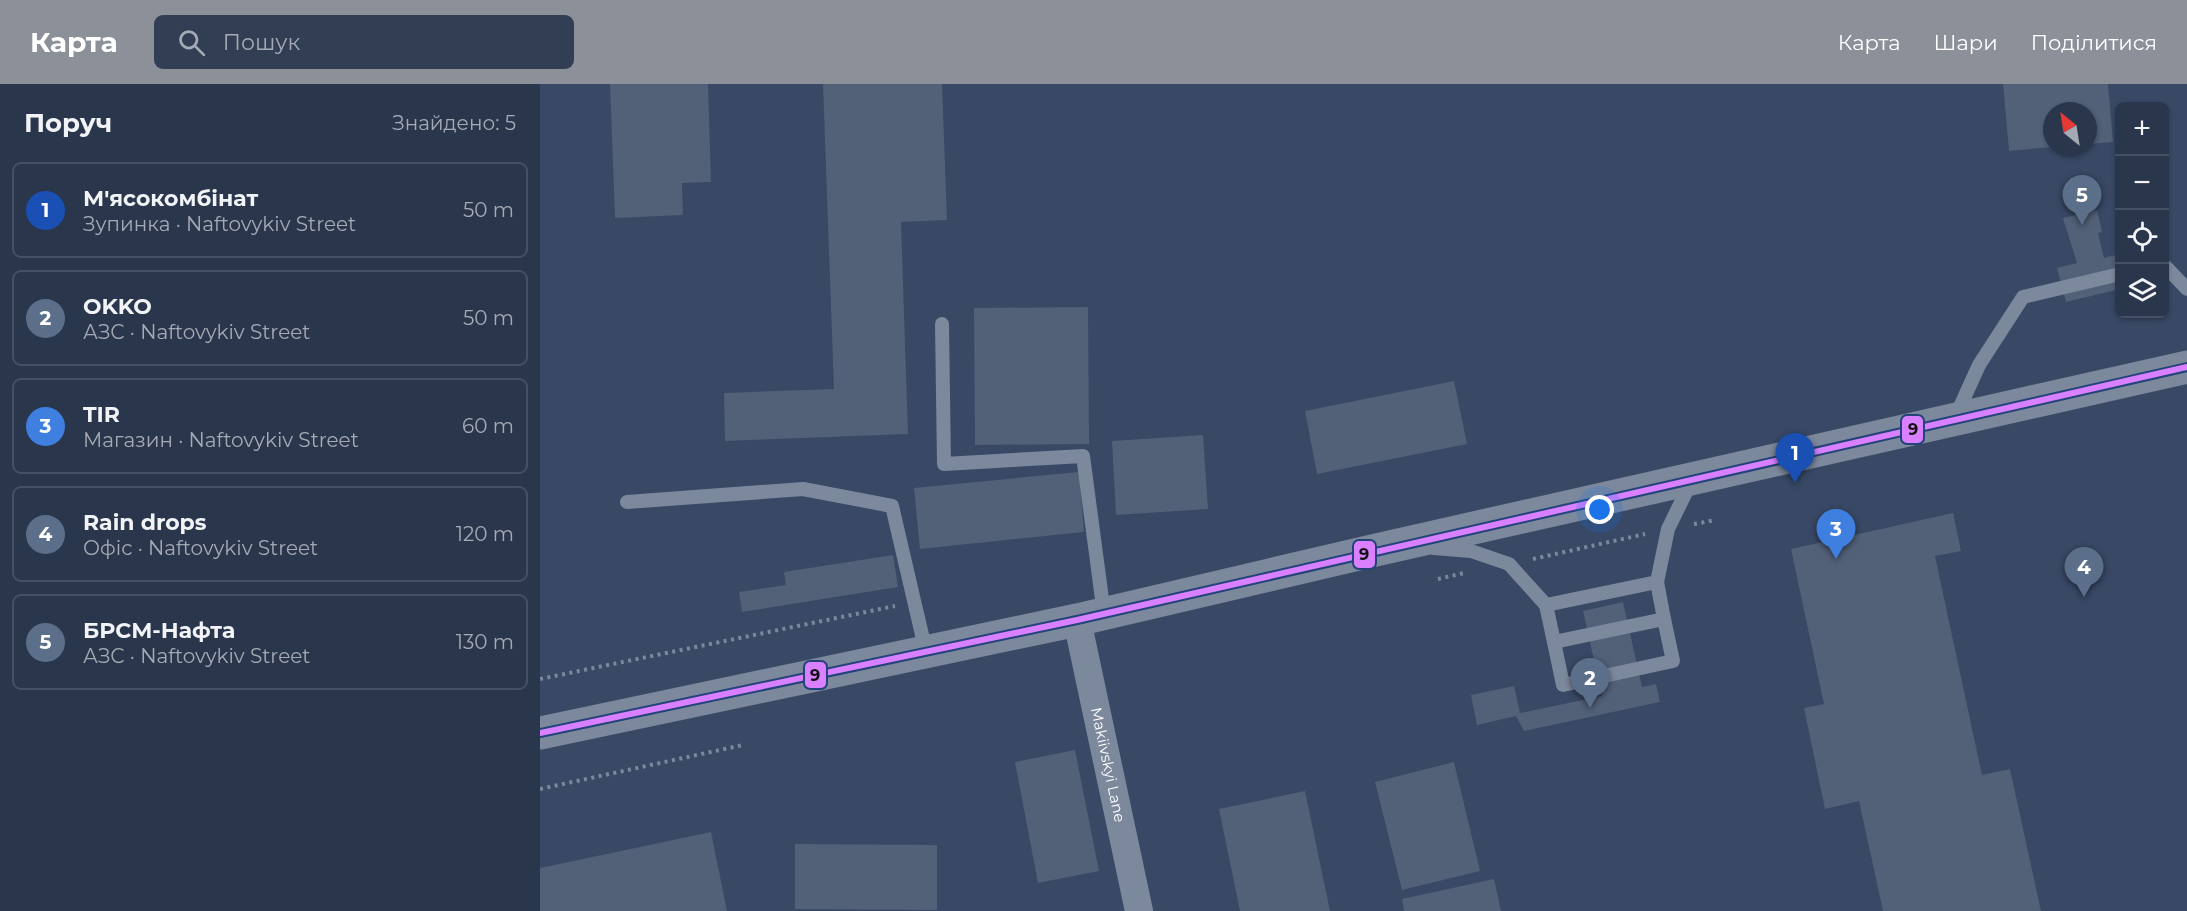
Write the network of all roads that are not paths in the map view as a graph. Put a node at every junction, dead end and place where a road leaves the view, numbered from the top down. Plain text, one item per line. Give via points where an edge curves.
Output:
1 (2169, 270) edge
2 (2115, 275) edge
3 (2187, 289) edge
4 (942, 324) dead end
5 (2187, 368) edge
6 (1955, 419) junction
7 (1692, 479) junction
8 (627, 502) dead end
9 (1396, 546) junction
10 (1657, 582) junction
11 (1546, 605) junction
12 (1090, 617) junction
13 (1664, 619) junction
14 (1554, 642) junction
15 (926, 652) junction
16 (540, 733) edge
17 (1139, 911) edge

1 - 3 lane
2 - 6 lane via 2023,297 1979,365
4 - 12 lane via 945,464 1083,456
5 - 6 street
6 - 7 street
7 - 9 street
7 - 10 lane via 1668,530
8 - 15 lane via 803,489 892,506
9 - 11 lane via 1471,551 1509,564
9 - 12 street
10 - 11 lane
10 - 13 lane
11 - 14 lane
12 - 15 street
12 - 17 street, Makiivskyi Lane
13 - 14 lane
13 - 14 lane via 1672,661 1563,685
15 - 16 street

